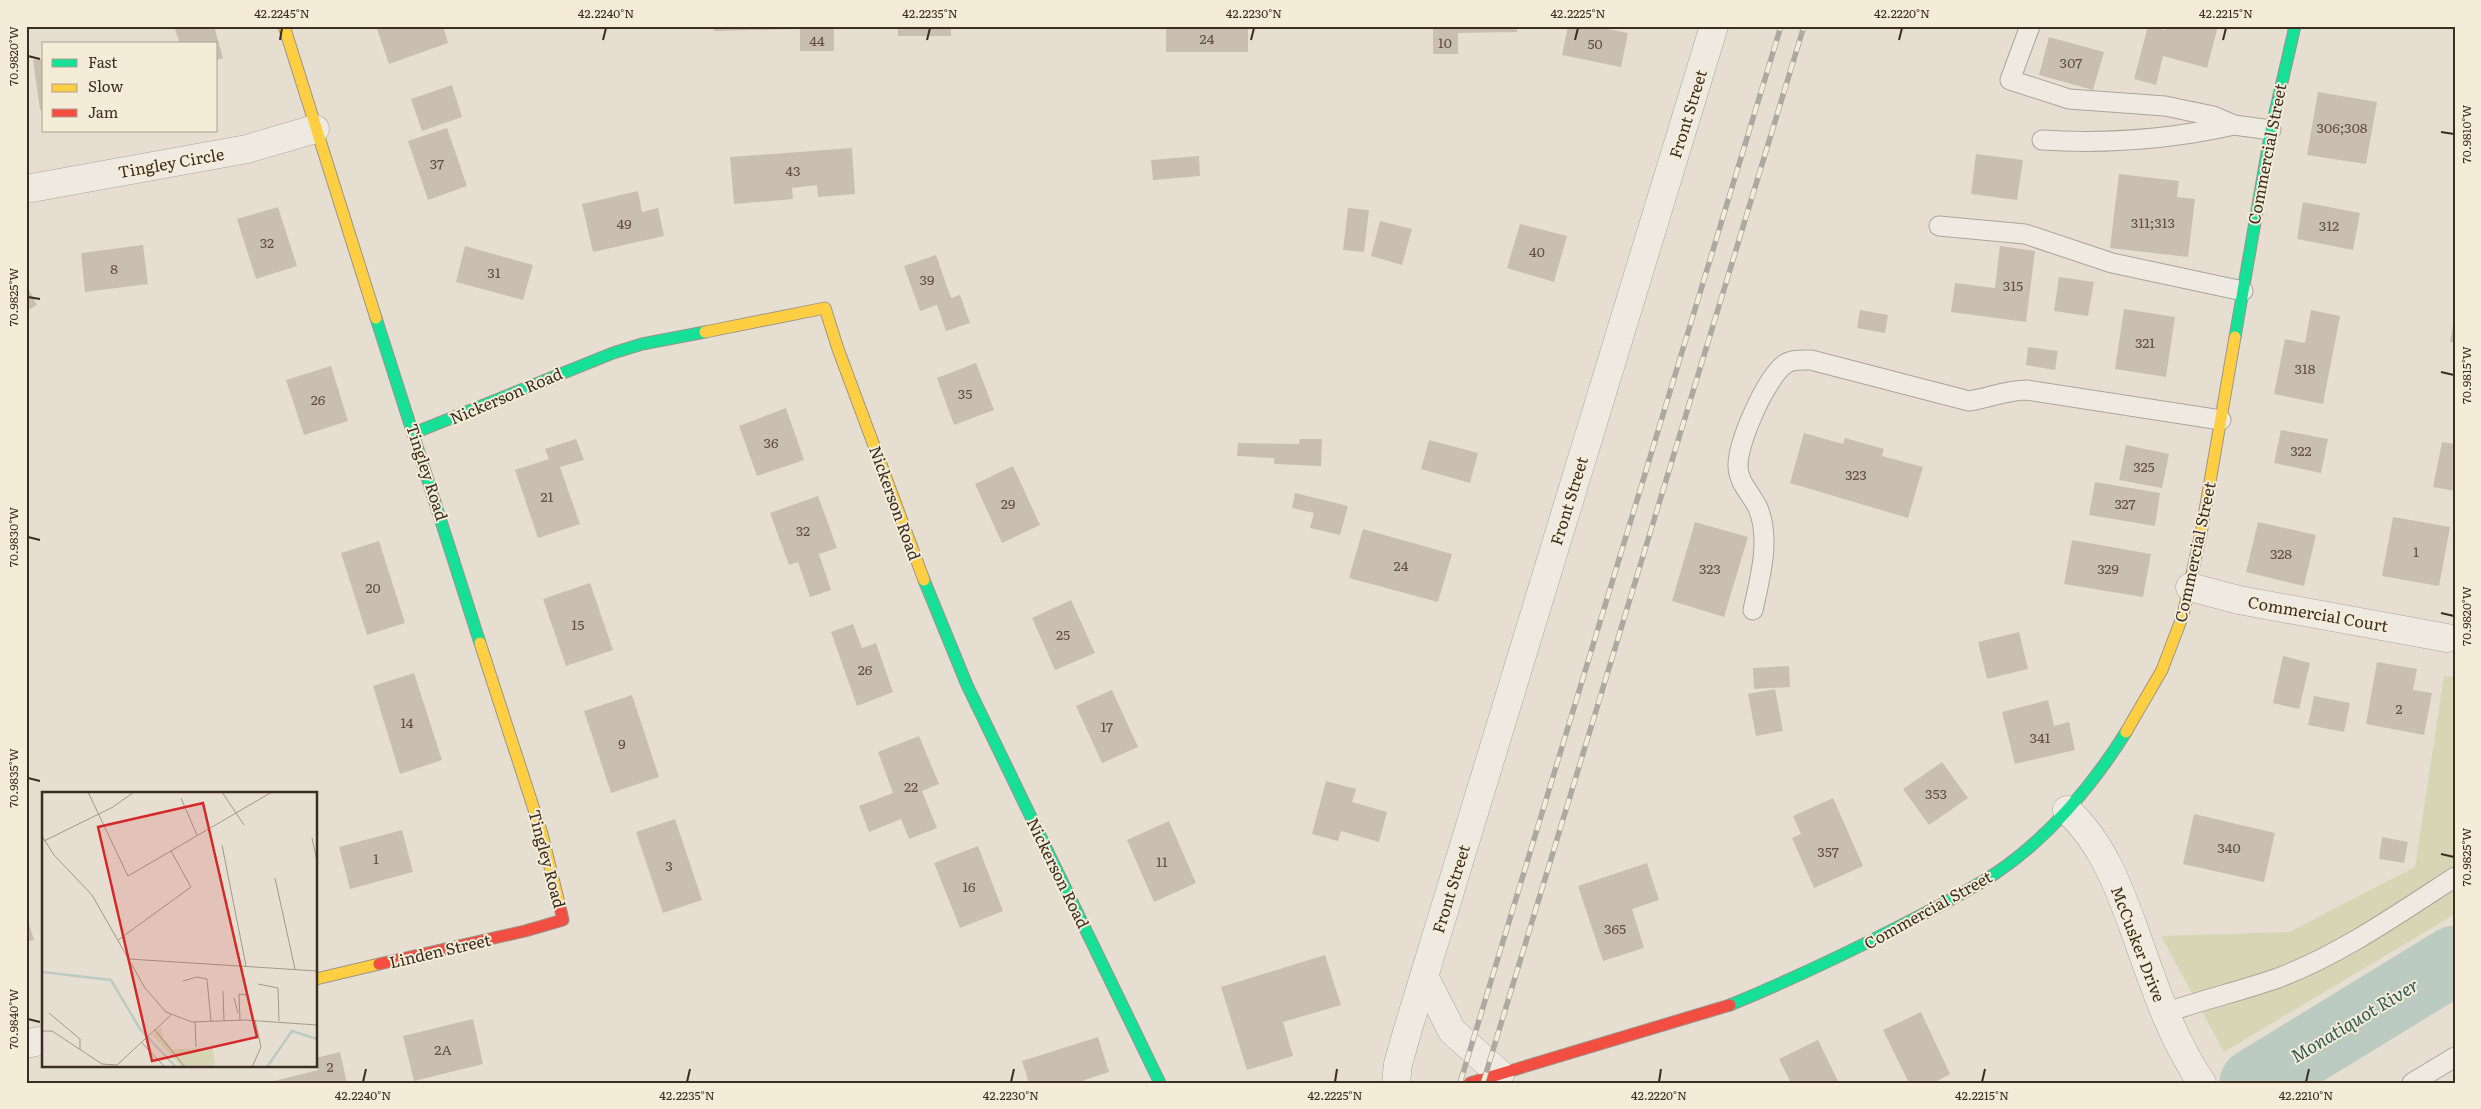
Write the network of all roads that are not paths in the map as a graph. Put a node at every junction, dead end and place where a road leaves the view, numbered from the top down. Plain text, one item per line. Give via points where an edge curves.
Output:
1 (284, 26) edge
2 (1714, 26) edge
3 (2030, 26) edge
4 (2295, 26) edge
5 (2234, 125) junction
6 (315, 129) junction
7 (2271, 130) junction
8 (2042, 140) dead end
9 (26, 189) edge
10 (1939, 226) dead end
11 (2243, 291) junction
12 (2221, 420) junction
13 (414, 432) junction
14 (2190, 587) junction
15 (1753, 610) dead end
16 (2447, 638) dead end
17 (2067, 810) junction
18 (2455, 877) edge
19 (563, 920) joint
20 (1424, 976) junction
21 (318, 979) edge
22 (2165, 1013) junction
23 (42, 1040) edge
24 (26, 1044) edge
25 (2455, 1057) edge
26 (1500, 1074) junction
27 (2198, 1076) edge
28 (1160, 1083) edge
29 (1396, 1083) edge
30 (1470, 1083) edge
31 (2412, 1083) edge

1 - 6 street, Tingley Road
2 - 20 street, Front Street
3 - 5 lane via 2010,80 2069,99 2182,109
4 - 7 street, Commercial Street
5 - 7 lane
5 - 8 lane via 2202,132 2104,141
6 - 9 street, Tingley Circle via 247,149
6 - 13 street, Tingley Road
7 - 11 street, Commercial Street
10 - 11 lane via 2025,234 2112,263
11 - 12 street, Commercial Street
12 - 14 street, Commercial Street
12 - 15 lane via 2027,390 2000,392 1968,401 1811,360 1787,363 1776,372 1759,401 1738,465 1743,484 1758,508 1762,531 1762,566
13 - 19 street, Tingley Road via 542,834
13 - 28 street, Nickerson Road via 481,408 614,352 825,308 918,564 967,685
14 - 16 street, Commercial Court via 2239,600
14 - 17 street, Commercial Street via 2174,639 2148,696 2113,754
17 - 22 street, McCusker Drive via 2101,851
17 - 26 street, Commercial Street via 2025,851 1973,888 1805,974 1729,1005
18 - 22 lane via 2389,920 2310,964 2278,978
19 - 21 street, Linden Street via 516,934
20 - 26 street via 1452,1031
20 - 29 street, Front Street
22 - 27 street, McCusker Drive
23 - 24 street
25 - 31 lane
26 - 30 street, Commercial Street

